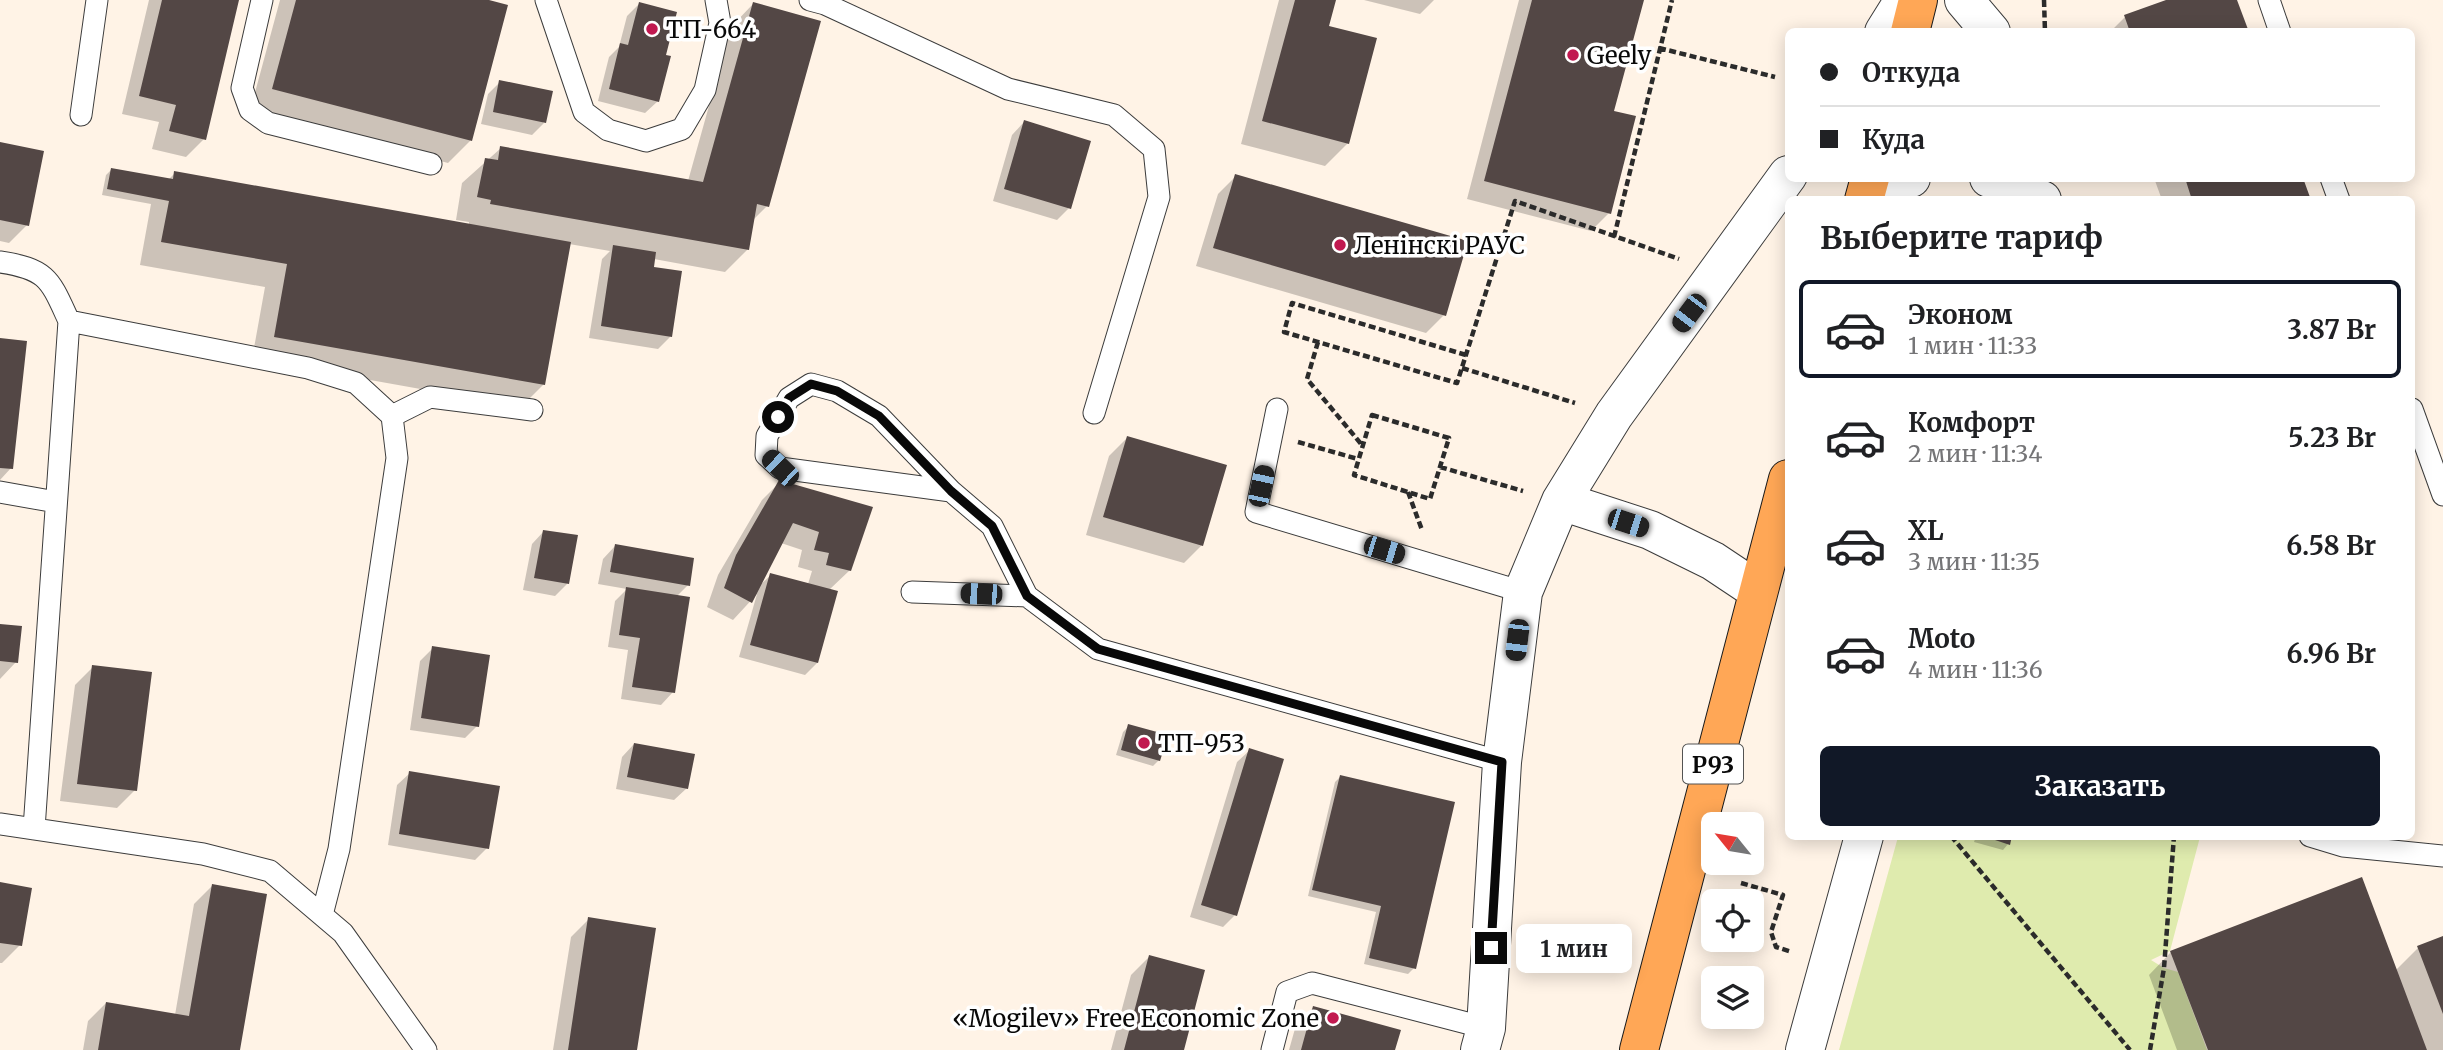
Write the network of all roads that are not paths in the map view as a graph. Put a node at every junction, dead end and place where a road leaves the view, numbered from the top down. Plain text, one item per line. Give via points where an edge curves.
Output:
1 (97, 0) edge
2 (262, 0) edge
3 (545, 0) edge
4 (716, 0) edge
5 (810, 0) edge
6 (1904, 0) edge
7 (1918, 0) edge
8 (1964, 0) edge
9 (2270, 0) edge
10 (1886, 28) edge
11 (1911, 28) edge
12 (1988, 28) edge
13 (2279, 28) edge
14 (81, 115) dead end
15 (431, 164) dead end
16 (1785, 179) edge
17 (1900, 182) edge
18 (1999, 182) edge
19 (1879, 196) edge
20 (2032, 196) edge
21 (0, 261) edge
22 (69, 321) junction
23 (1277, 409) dead end
24 (532, 410) dead end
25 (1094, 413) dead end
26 (392, 416) junction
27 (2415, 417) edge
28 (1785, 490) edge
29 (951, 491) junction
30 (0, 492) edge
31 (2443, 495) edge
32 (1561, 501) junction
33 (56, 502) junction
34 (1758, 591) junction
35 (912, 592) dead end
36 (1523, 592) junction
37 (1027, 596) junction
38 (1502, 762) junction
39 (0, 824) edge
40 (34, 829) junction
41 (1863, 840) edge
42 (2323, 840) edge
43 (2443, 856) edge
44 (322, 915) junction
45 (1483, 1039) edge
46 (426, 1050) edge
47 (1272, 1050) edge
48 (1639, 1050) edge
49 (1804, 1050) edge

1 - 14 lane
2 - 15 lane via 242,88 250,110 268,123
3 - 4 lane via 584,112 608,130 646,141 682,129 705,90 720,23
5 - 25 lane via 1008,89 1114,115 1154,149 1159,197
6 - 10 street
7 - 11 main road
8 - 12 street
9 - 13 lane
16 - 32 street via 1614,415
17 - 19 street
18 - 20 street
21 - 22 lane via 21,265 50,280
22 - 26 lane via 295,366 356,383
22 - 33 lane
23 - 36 lane via 1256,512
24 - 26 lane via 430,397
26 - 44 lane via 397,458 339,849
27 - 31 lane
28 - 34 main road, Р93
29 - 29 lane via 780,468 766,455 767,436 789,398 811,384 837,391 879,416
29 - 37 lane via 992,526
30 - 33 lane
32 - 34 street via 1650,530 1713,561
32 - 36 street
33 - 40 lane
34 - 48 main road, Р93
35 - 37 lane
36 - 38 street
37 - 38 lane via 1098,649
38 - 45 street
39 - 40 lane
40 - 44 lane via 203,854 270,871
41 - 49 street
42 - 43 lane
44 - 46 lane via 343,933
45 - 47 lane via 1311,983 1287,992

